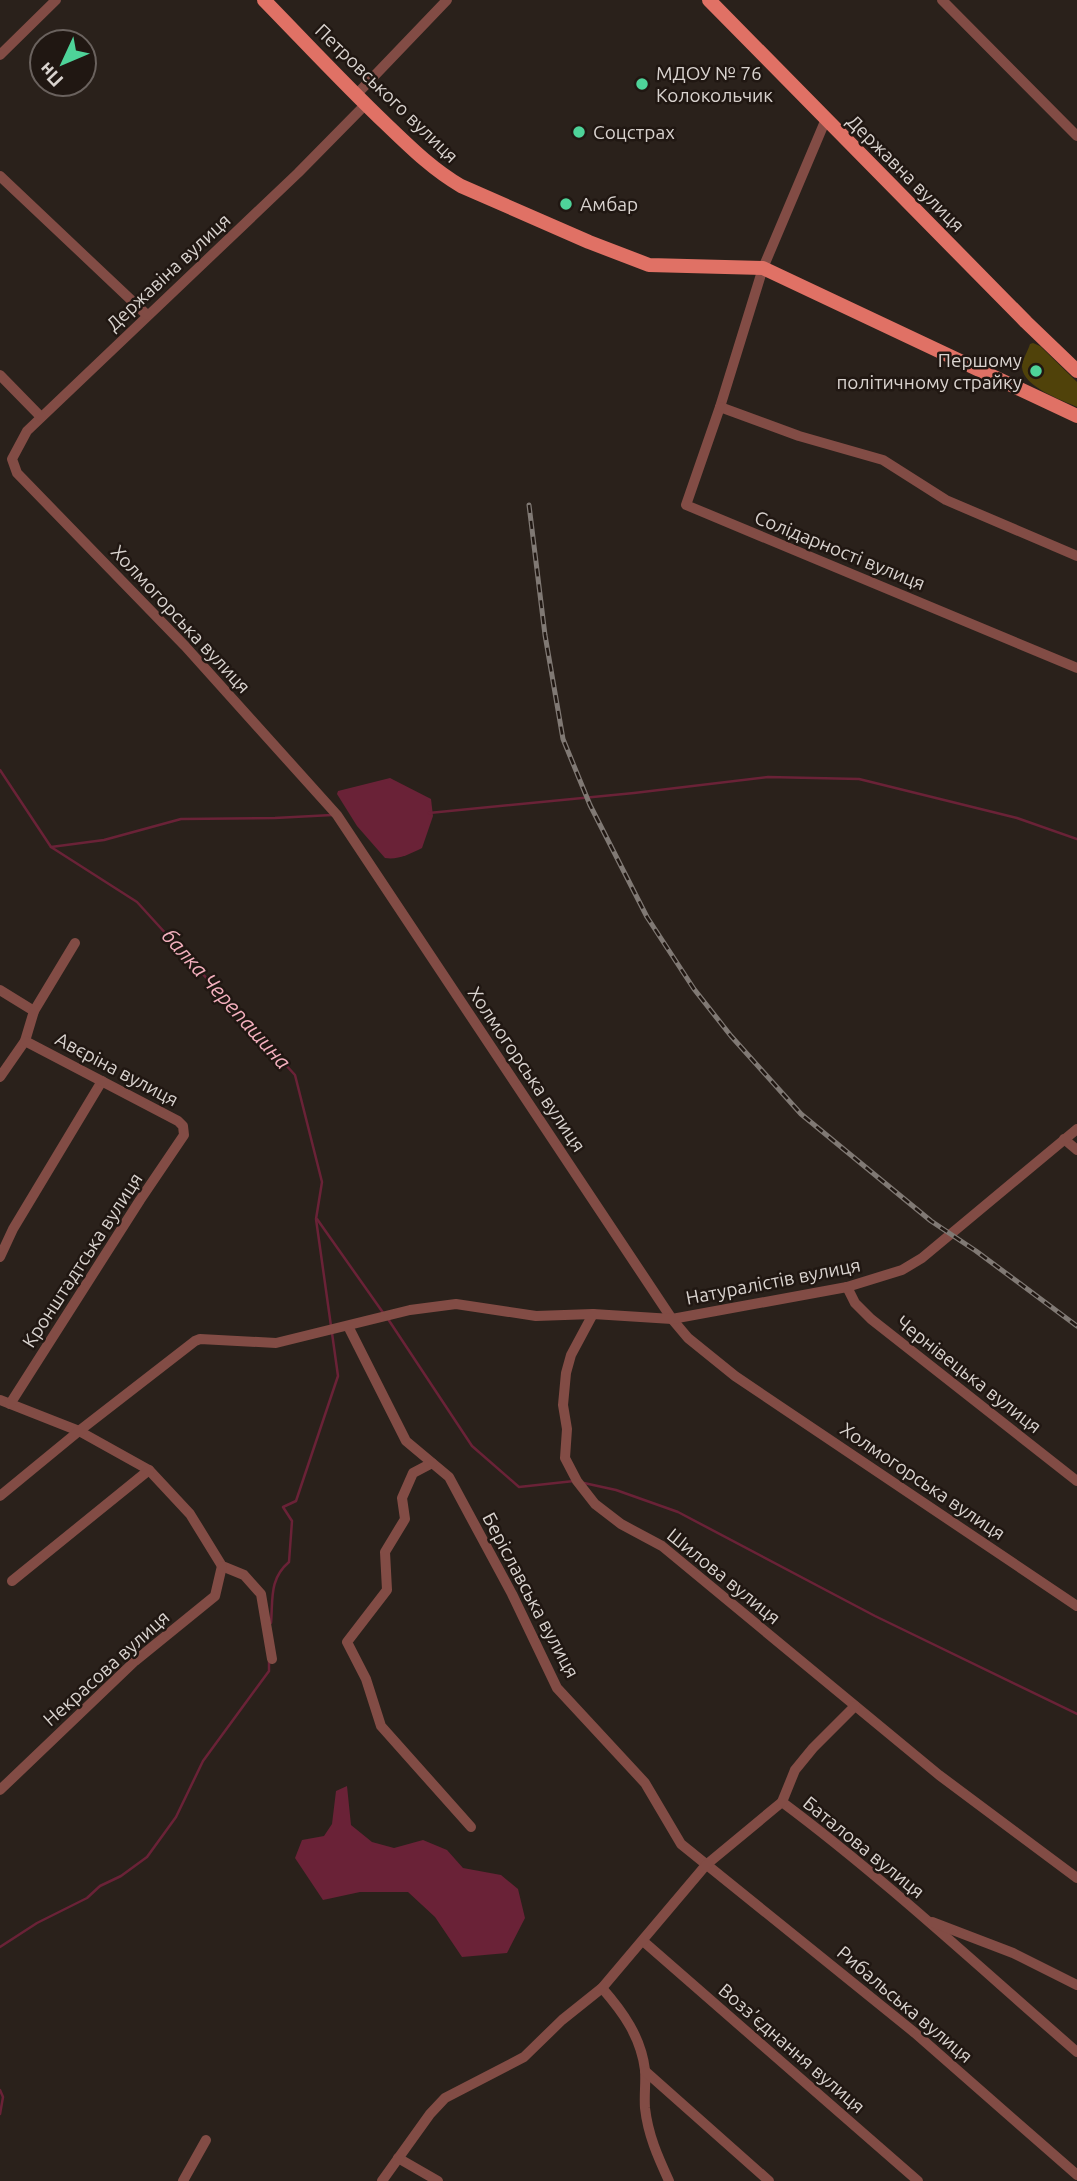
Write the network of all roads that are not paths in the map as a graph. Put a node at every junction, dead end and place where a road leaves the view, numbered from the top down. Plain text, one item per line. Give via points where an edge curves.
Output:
1 (56, 0) edge
2 (264, 0) edge
3 (447, 0) edge
4 (709, 0) edge
5 (942, 0) edge
6 (0, 55) edge
7 (361, 100) junction
8 (826, 119) junction
9 (1077, 136) edge
10 (0, 176) edge
11 (763, 268) junction
12 (147, 315) junction
13 (1077, 372) edge
14 (0, 375) edge
15 (720, 407) junction
16 (1077, 416) edge
17 (41, 417) junction
18 (17, 473) joint
19 (1077, 556) edge
20 (1077, 668) edge
21 (75, 943) dead end
22 (0, 990) edge
23 (34, 1011) junction
24 (25, 1041) junction
25 (0, 1077) edge
26 (102, 1082) junction
27 (1077, 1129) edge
28 (184, 1135) joint
29 (1064, 1139) junction
30 (1077, 1150) edge
31 (0, 1257) edge
32 (847, 1287) junction
33 (593, 1314) junction
34 (672, 1319) junction
35 (348, 1326) junction
36 (5, 1402) edge
37 (79, 1431) junction
38 (432, 1463) junction
39 (149, 1470) junction
40 (1077, 1481) edge
41 (0, 1496) edge
42 (222, 1566) junction
43 (12, 1581) dead end
44 (1077, 1606) edge
45 (272, 1659) dead end
46 (855, 1706) junction
47 (0, 1790) edge
48 (782, 1802) junction
49 (471, 1827) dead end
50 (706, 1865) junction
51 (1077, 1878) edge
52 (924, 1919) junction
53 (643, 1941) junction
54 (1077, 1985) edge
55 (602, 1988) junction
56 (1077, 2052) edge
57 (645, 2071) junction
58 (206, 2140) dead end
59 (398, 2158) junction
60 (1077, 2175) edge
61 (183, 2181) edge
62 (382, 2181) edge
63 (438, 2181) edge
64 (669, 2181) edge
65 (769, 2181) edge
66 (918, 2181) edge

1 - 6 street
2 - 7 main road, Петровського вулиця
3 - 7 street
4 - 8 main road, Державна вулиця
5 - 9 street
7 - 11 main road, Петровського вулиця via 441,174 461,186 632,260 656,267
7 - 12 street, Державіна вулиця via 298,173
8 - 11 street, Солідарності вулиця
8 - 13 main road, Державна вулиця
10 - 12 street
11 - 15 street, Солідарності вулиця
11 - 16 main road, Петровського вулиця
12 - 17 street, Державіна вулиця
14 - 17 street
15 - 19 street via 883,460 946,500
15 - 20 street, Солідарності вулиця via 686,505
17 - 18 street, Державіна вулиця via 27,431 12,459
18 - 34 street, Холмогорська вулиця via 185,646 337,815
21 - 23 street
22 - 23 street
23 - 24 street
24 - 25 street
24 - 26 street, Авєріна вулиця
26 - 28 street, Авєріна вулиця via 178,1121
26 - 31 street
27 - 29 street, Натуралістів вулиця
28 - 36 street, Кронштадтська вулиця
29 - 30 street
29 - 32 street, Натуралістів вулиця via 922,1258 902,1270
32 - 34 street, Натуралістів вулиця
32 - 40 street, Чернівецька вулиця via 855,1303 872,1319
33 - 34 street, Натуралістів вулиця
33 - 35 street, Натуралістів вулиця via 536,1316 456,1304
33 - 46 street, Шилова вулиця via 571,1355 564,1388 565,1458 577,1481 595,1504 662,1546
34 - 44 street, Холмогорська вулиця via 735,1376
35 - 37 street, Натуралістів вулиця via 276,1343 200,1339
35 - 38 street, Беріславська вулиця via 406,1441
36 - 37 street
37 - 39 street
37 - 41 street, Натуралістів вулиця
38 - 49 street via 413,1473 402,1499 405,1520 385,1552 387,1590 347,1642 366,1679 381,1726
38 - 50 street, Беріславська вулиця via 449,1477 557,1688 645,1783 681,1843
39 - 42 street via 190,1514
39 - 43 street
42 - 45 street via 244,1575 261,1594
42 - 47 street, Некрасова вулиця via 215,1596 135,1661
46 - 48 street via 795,1770
46 - 51 street, Шилова вулиця
48 - 50 street
48 - 52 street, Баталова вулиця
50 - 53 street
50 - 60 street, Рибальська вулиця via 915,2033
52 - 54 street, Баталова вулиця
52 - 56 street, Баталова вулиця
53 - 55 street
53 - 66 street, Возз’єднання вулиця
55 - 57 street via 635,2033
55 - 59 street via 524,2057 444,2098
57 - 64 street via 652,2144
57 - 65 street
58 - 61 street
59 - 62 street
59 - 63 street

